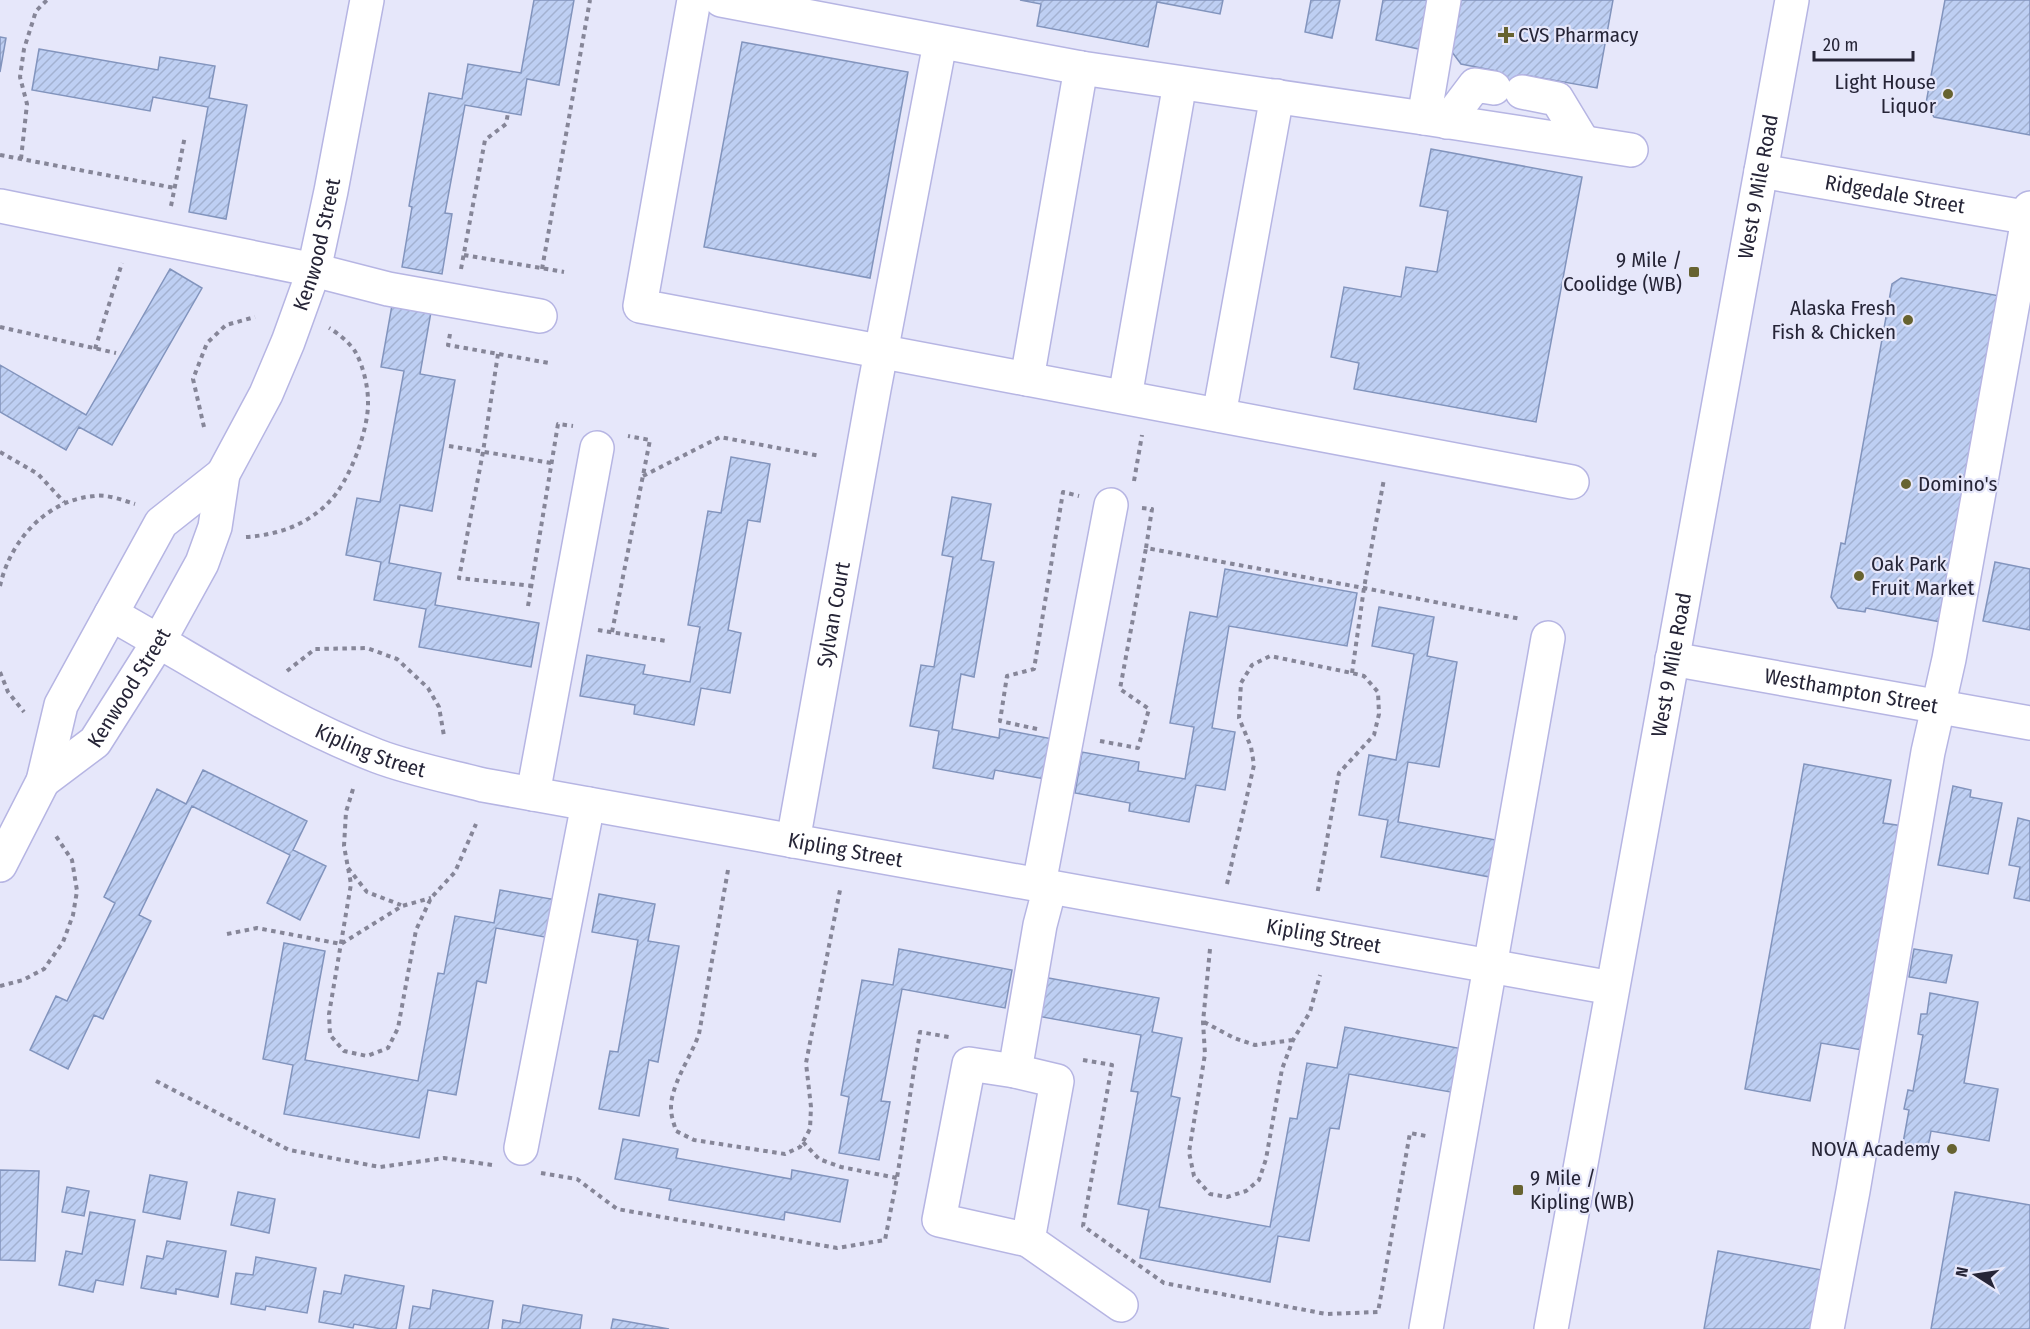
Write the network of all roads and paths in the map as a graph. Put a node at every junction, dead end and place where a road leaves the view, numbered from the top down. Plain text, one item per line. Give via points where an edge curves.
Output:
1 (48, 0) edge
2 (367, 0) edge
3 (590, 0) edge
4 (694, 0) edge
5 (721, 0) edge
6 (1444, 0) edge
7 (1792, 0) edge
8 (940, 43) junction
9 (1081, 68) junction
10 (1180, 82) junction
11 (1277, 96) junction
12 (508, 113) dead end
13 (1435, 120) junction
14 (184, 136) dead end
15 (1583, 142) junction
16 (1631, 150) dead end
17 (0, 154) edge
18 (21, 159) junction
19 (1761, 171) junction
20 (175, 188) junction
21 (0, 206) edge
22 (2029, 214) edge
23 (169, 215) dead end
24 (123, 254) dead end
25 (464, 255) junction
26 (542, 269) junction
27 (314, 270) junction
28 (564, 272) dead end
29 (460, 275) dead end
30 (540, 316) dead end
31 (255, 317) dead end
32 (452, 323) dead end
33 (327, 326) dead end
34 (0, 327) edge
35 (95, 349) junction
36 (883, 352) junction
37 (116, 353) dead end
38 (498, 354) junction
39 (549, 363) dead end
40 (1027, 379) junction
41 (1137, 400) junction
42 (1220, 415) junction
43 (204, 427) dead end
44 (449, 446) dead end
45 (1390, 447) junction
46 (597, 448) dead end
47 (0, 452) edge
48 (483, 452) junction
49 (820, 456) dead end
50 (551, 463) dead end
51 (223, 474) junction
52 (642, 477) dead end
53 (1572, 482) dead end
54 (1128, 499) junction
55 (64, 502) junction
56 (137, 504) dead end
57 (237, 534) dead end
58 (0, 586) edge
59 (532, 586) dead end
60 (1365, 588) junction
61 (111, 614) junction
62 (590, 628) dead end
63 (1548, 638) joint
64 (159, 641) junction
65 (666, 641) dead end
66 (1672, 659) junction
67 (287, 670) dead end
68 (0, 672) edge
69 (1352, 673) junction
70 (1938, 706) junction
71 (31, 719) dead end
72 (2030, 723) edge
73 (444, 736) dead end
74 (44, 781) junction
75 (353, 789) dead end
76 (533, 794) junction
77 (588, 804) junction
78 (26, 814) junction
79 (476, 824) dead end
80 (793, 842) junction
81 (0, 865) edge
82 (347, 867) junction
83 (728, 870) dead end
84 (1044, 886) junction
85 (840, 890) dead end
86 (1317, 895) dead end
87 (431, 898) junction
88 (402, 906) junction
89 (1219, 917) junction
90 (227, 934) dead end
91 (341, 944) junction
92 (1489, 966) junction
93 (1320, 975) dead end
94 (0, 986) edge
95 (1612, 988) junction
96 (1203, 1022) junction
97 (953, 1037) dead end
98 (1293, 1040) junction
99 (1077, 1059) dead end
100 (1016, 1071) junction
101 (156, 1081) dead end
102 (1459, 1141) junction
103 (803, 1142) junction
104 (517, 1162) junction
105 (897, 1178) junction
106 (1028, 1240) junction
107 (1121, 1305) dead end
108 (1426, 1329) edge
109 (1551, 1329) edge
110 (1827, 1329) edge

1 - 18 path via 36,11 24,49 20,77 27,104
2 - 27 street, Kenwood Street
3 - 26 path
4 - 36 street via 640,306
5 - 8 street
6 - 13 street
7 - 19 street, West 9 Mile Road
8 - 9 street
8 - 36 street, Sylvan Court
9 - 10 street
9 - 40 street
10 - 11 street
10 - 41 street
11 - 13 street
11 - 42 street
12 - 25 path via 506,124 485,140
13 - 15 street
13 - 15 street via 1475,85 1557,99
14 - 20 path
15 - 16 street
17 - 18 path
18 - 20 path
19 - 22 street, Ridgedale Street
19 - 66 street, West 9 Mile Road
20 - 23 path
21 - 27 street
22 - 70 street
24 - 35 path
25 - 26 path
25 - 29 path
26 - 28 path
27 - 30 street via 388,289
27 - 51 street, Kenwood Street via 266,394
31 - 43 path via 226,325 207,344 193,379
32 - 38 path via 448,345
33 - 57 path via 355,351 369,403 352,469 329,502 311,517 267,535
34 - 35 path
35 - 37 path
36 - 40 street
36 - 80 street, Sylvan Court
38 - 39 path
38 - 48 path
40 - 41 street
41 - 42 street
41 - 54 path
42 - 45 street
44 - 48 path
45 - 53 street
45 - 60 path
46 - 76 street
47 - 55 path via 38,474
48 - 50 path
48 - 59 path via 459,578
49 - 52 path via 720,437
51 - 61 street, Kenwood Street via 161,524
51 - 64 street, Kenwood Street via 215,526 202,563
54 - 60 path via 1152,509 1146,548
54 - 84 street
55 - 56 path via 95,495
55 - 58 path via 37,521 14,548
60 - 63 path via 1526,620
60 - 69 path
61 - 64 street, Kipling Street
61 - 74 street, Kenwood Street via 61,705
62 - 65 path
63 - 92 street
64 - 74 street, Kenwood Street via 95,742
64 - 76 street, Kipling Street via 272,707 379,756 483,785
66 - 70 street, Westhampton Street
66 - 95 street, West 9 Mile Road
67 - 73 path via 315,649 367,648 397,659 428,688 439,707
68 - 71 path via 8,692
69 - 86 path via 1364,676 1378,692 1379,714 1374,735 1339,772
69 - 89 path via 1269,656 1252,665 1241,683 1239,718 1254,765
70 - 72 street, Westhampton Street
70 - 110 street
74 - 78 street, Kenwood Street
75 - 82 path via 346,813
76 - 77 street, Kipling Street
77 - 80 street, Kipling Street
77 - 104 street
78 - 81 street, Kenwood Street
78 - 94 path via 57,836 72,860 77,891 74,915 63,942 44,969
79 - 87 path via 455,872
80 - 84 street, Kipling Street
82 - 88 path via 367,892
82 - 91 path via 351,884
83 - 103 path via 699,1034 676,1083 671,1109 676,1131 694,1140 785,1154
84 - 89 street, Kipling Street
84 - 100 street
85 - 103 path via 806,1063 811,1107 810,1130
87 - 88 path
87 - 91 path via 416,930 398,1028 388,1048 367,1056 344,1051 330,1035 329,1014
88 - 91 path
89 - 92 street, Kipling Street
89 - 96 path via 1208,956
90 - 91 path via 257,928
92 - 95 street, Kipling Street
92 - 102 street
93 - 98 path via 1310,1012
95 - 109 street, West 9 Mile Road
96 - 98 path via 1255,1045
96 - 98 path via 1205,1054 1189,1152 1194,1176 1210,1194 1227,1197 1246,1191 1259,1180 1282,1069
97 - 105 path via 920,1032
99 - 102 path via 1112,1065 1083,1226 1164,1283 1326,1314 1378,1312 1410,1133
100 - 106 street via 1057,1081
100 - 106 street via 969,1064 939,1220
101 - 104 path via 289,1150 380,1167 444,1158
102 - 108 street
103 - 105 path via 819,1159
104 - 105 path via 577,1179 617,1209 837,1248 885,1240
106 - 107 street

